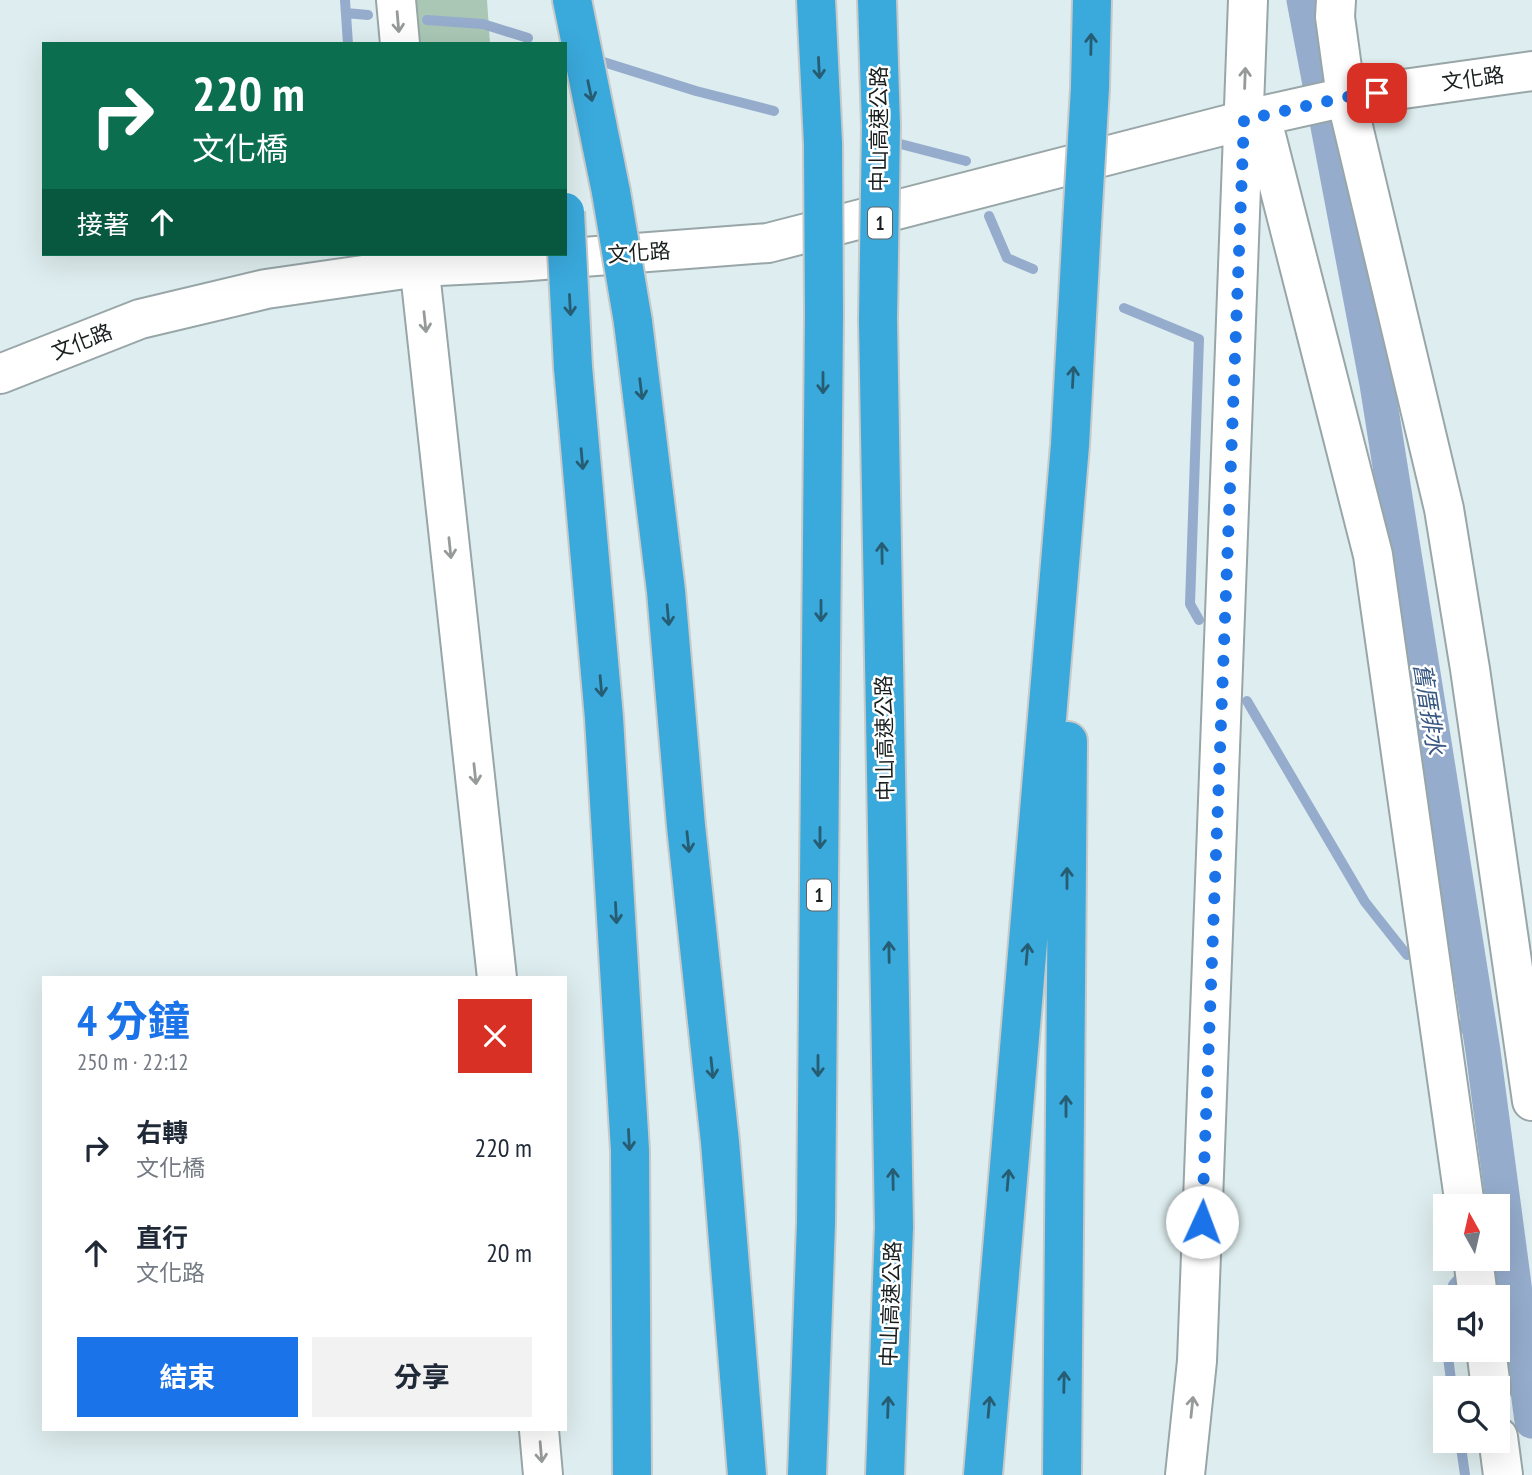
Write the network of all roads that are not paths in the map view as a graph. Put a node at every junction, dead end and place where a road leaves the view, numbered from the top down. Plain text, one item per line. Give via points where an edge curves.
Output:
1 (396, 0) edge
2 (562, 0) edge
3 (572, 0) edge
4 (816, 0) edge
5 (877, 0) edge
6 (1092, 0) edge
7 (1248, 0) edge
8 (1336, 0) edge
9 (400, 42) edge
10 (563, 42) edge
11 (1532, 71) edge
12 (1339, 99) junction
13 (1261, 116) junction
14 (567, 251) edge
15 (419, 260) edge
16 (0, 374) edge
17 (1070, 445) junction
18 (497, 976) edge
19 (1532, 1101) edge
20 (1463, 1194) edge
21 (539, 1431) edge
22 (1500, 1453) edge
23 (543, 1475) edge
24 (632, 1475) edge
25 (747, 1475) edge
26 (807, 1475) edge
27 (885, 1475) edge
28 (983, 1475) edge
29 (1062, 1475) edge
30 (1185, 1475) edge
31 (1503, 1475) edge

1 -> 9 street
2 - 10 highway
3 -> 25 highway, bridge via 633,322 666,591
4 -> 26 highway, 1, bridge via 824,315 816,1223
27 -> 5 highway, 中山高速公路 / 1, bridge via 894,1227
17 -> 6 highway, bridge
13 -> 7 street
8 - 12 street
11 - 12 street, 文化路
12 - 13 street, 文化路
12 - 19 street via 1444,509
13 - 15 street, 文化路 via 768,243 517,262
13 - 20 street via 1373,555
30 -> 13 street via 1197,1361
14 -> 24 highway, bridge via 604,718 630,1150
15 - 16 street, 文化路 via 140,319
15 -> 18 street
28 -> 17 highway
29 -> 17 highway
21 -> 23 street
22 - 31 street

